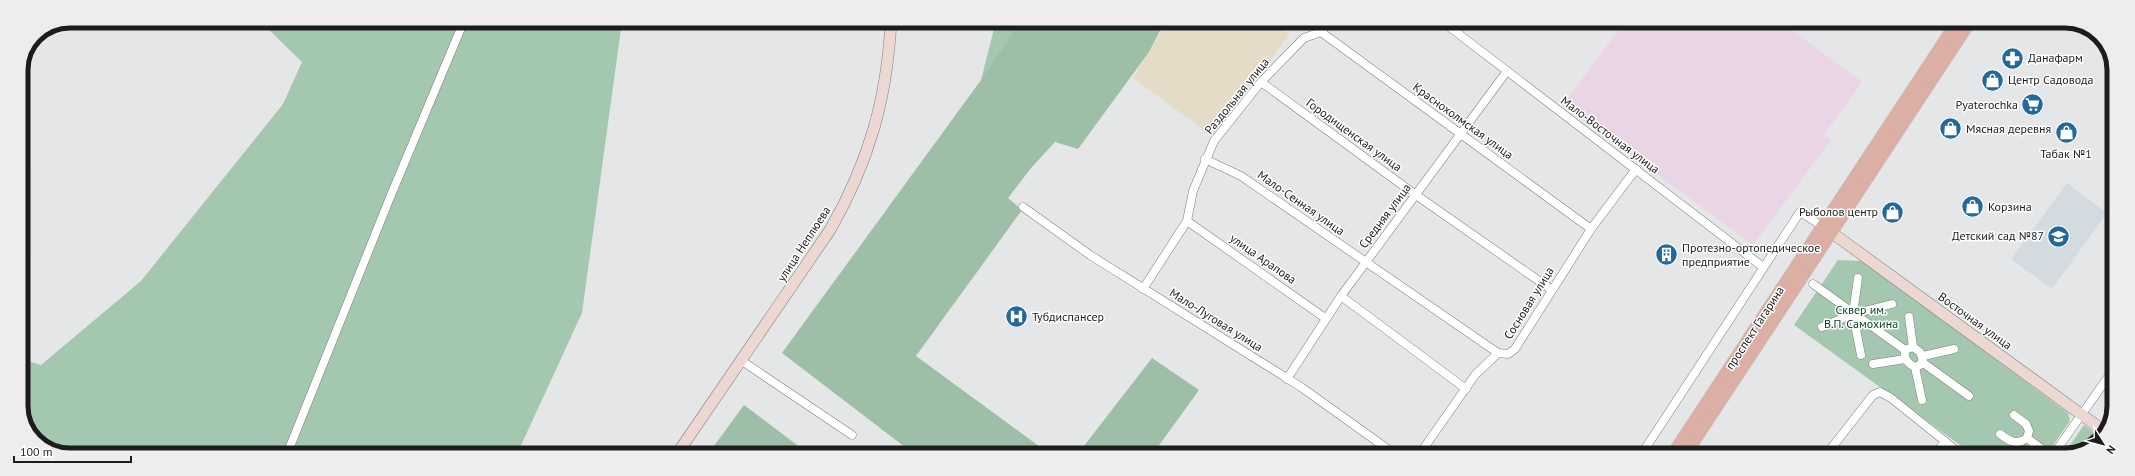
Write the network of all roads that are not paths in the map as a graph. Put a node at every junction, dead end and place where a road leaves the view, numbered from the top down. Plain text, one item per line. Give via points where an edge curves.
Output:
1 (461, 28) edge
2 (890, 28) edge
3 (1324, 28) edge
4 (1451, 28) edge
5 (1954, 28) edge
6 (1966, 28) edge
7 (1321, 32) junction
8 (1507, 70) junction
9 (1261, 82) junction
10 (1461, 134) junction
11 (1205, 159) junction
12 (1636, 169) junction
13 (1416, 195) junction
14 (1023, 207) dead end
15 (1187, 221) junction
16 (1591, 229) junction
17 (1827, 229) junction
18 (1366, 262) junction
19 (1763, 267) junction
20 (1858, 278) dead end
21 (1813, 284) dead end
22 (1143, 289) junction
23 (1552, 290) junction
24 (1341, 296) junction
25 (1892, 304) dead end
26 (1853, 314) junction
27 (1909, 316) dead end
28 (1325, 318) junction
29 (1822, 327) dead end
30 (1913, 347) junction
31 (1954, 349) dead end
32 (1905, 350) junction
33 (1498, 353) junction
34 (1861, 355) dead end
35 (1905, 359) junction
36 (742, 361) junction
37 (1920, 361) junction
38 (1873, 364) dead end
39 (1287, 379) junction
40 (2107, 379) edge
41 (1466, 389) junction
42 (1969, 396) dead end
43 (1922, 400) dead end
44 (2014, 415) dead end
45 (2082, 415) junction
46 (2094, 424) edge
47 (2000, 434) dead end
48 (852, 435) dead end
49 (2027, 438) junction
50 (1944, 441) junction
51 (290, 448) edge
52 (681, 448) edge
53 (1386, 448) edge
54 (1424, 448) edge
55 (1646, 448) edge
56 (1676, 448) edge
57 (1689, 448) edge
58 (1831, 448) edge
59 (1940, 448) edge
60 (1953, 448) edge
61 (2041, 448) edge
62 (2056, 448) edge

1 - 51 street via 391,195
2 - 36 main road, улица Неплюева via 884,95 873,136 859,173 830,230
3 - 7 street
4 - 8 street, Мало-Восточная улица
5 - 17 main road, проспект Гагарина
6 - 17 main road, проспект Гагарина
7 - 9 street, Раздольная улица via 1304,38
7 - 10 street, Краснохолмская улица
8 - 10 street, Средняя улица
8 - 12 street, Мало-Восточная улица
9 - 11 street, Раздольная улица via 1214,141
9 - 13 street, Городищенская улица
10 - 13 street, Средняя улица
10 - 16 street, Краснохолмская улица
11 - 15 street, Раздольная улица via 1192,192
11 - 18 street, Мало-Сенная улица via 1241,176
12 - 16 street, Сосновая улица
12 - 19 street, Мало-Восточная улица
13 - 18 street, Средняя улица
13 - 23 street, Городищенская улица
14 - 22 street, Мало-Луговая улица
15 - 22 street, Раздольная улица
15 - 28 street, улица Арапова
16 - 23 street, Сосновая улица
17 - 19 street via 1800,212
17 - 45 main road, Восточная улица
17 - 56 main road, проспект Гагарина
17 - 57 main road, проспект Гагарина
18 - 24 street, Средняя улица
18 - 33 street, Мало-Сенная улица
19 - 55 street
20 - 26 street
21 - 26 street
22 - 39 street, Мало-Луговая улица
23 - 33 street, Сосновая улица via 1515,349 1508,354
24 - 28 street, Средняя улица
24 - 41 street
25 - 26 street
26 - 29 street
26 - 32 street
26 - 34 street
27 - 30 street
28 - 39 street, Средняя улица
30 - 32 street
30 - 37 street
31 - 37 street
32 - 35 street
33 - 41 street, Сосновая улица via 1475,375
35 - 37 street via 1909,364
35 - 38 street
36 - 48 street
36 - 52 main road, улица Неплюева
37 - 42 street
37 - 43 street
39 - 53 street, Мало-Луговая улица
40 - 45 street
41 - 54 street, Сосновая улица
44 - 49 street via 2026,424 2029,431
45 - 46 main road, Восточная улица
45 - 62 street
47 - 49 street via 2016,443
49 - 61 street
50 - 58 street via 1892,398 1884,393 1877,393
50 - 59 street
50 - 60 street

